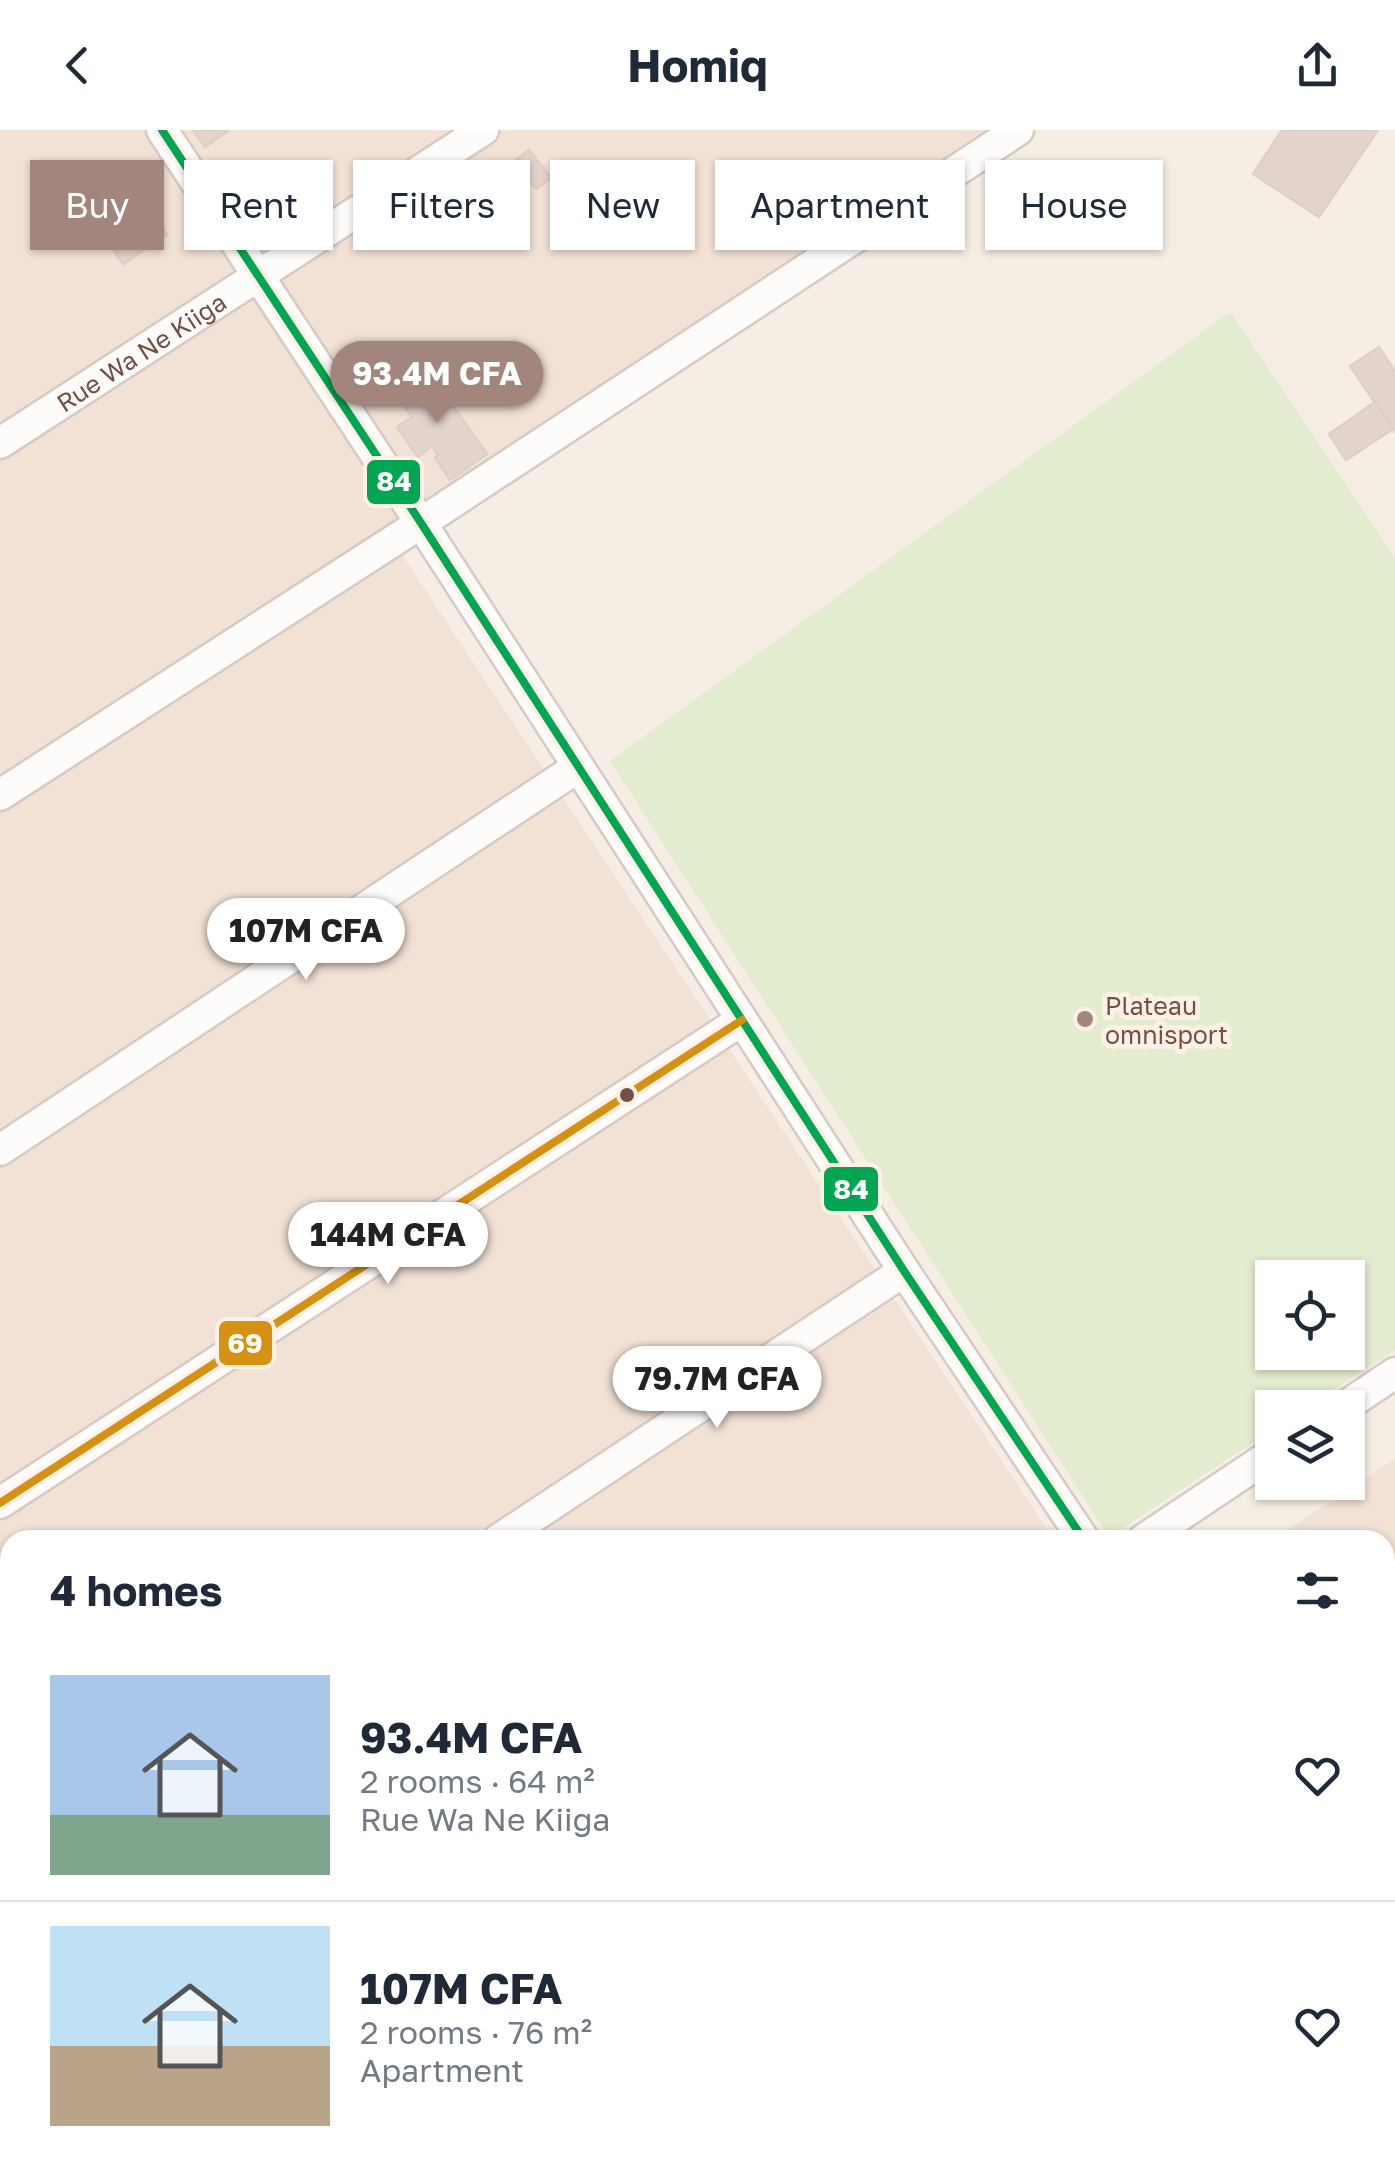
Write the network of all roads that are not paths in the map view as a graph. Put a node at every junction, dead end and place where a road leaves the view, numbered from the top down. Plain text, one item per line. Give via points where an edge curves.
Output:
1 (162, 130) edge
2 (483, 130) edge
3 (1018, 130) edge
4 (257, 276) junction
5 (0, 442) edge
6 (421, 522) junction
7 (578, 767) junction
8 (0, 795) edge
9 (742, 1020) junction
10 (0, 1150) edge
11 (904, 1271) junction
12 (1395, 1373) edge
13 (1365, 1393) edge
14 (1255, 1465) edge
15 (0, 1503) edge
16 (513, 1530) edge
17 (1077, 1530) edge
18 (1158, 1530) edge

1 - 4 street
2 - 4 street, Rue Wa Ne Kiiga
3 - 6 street
4 - 5 street, Rue Wa Ne Kiiga
4 - 6 street
6 - 7 street
6 - 8 street
7 - 9 street
7 - 10 street
9 - 11 street
9 - 15 street
11 - 16 street
11 - 17 street
12 - 13 street
14 - 18 street

